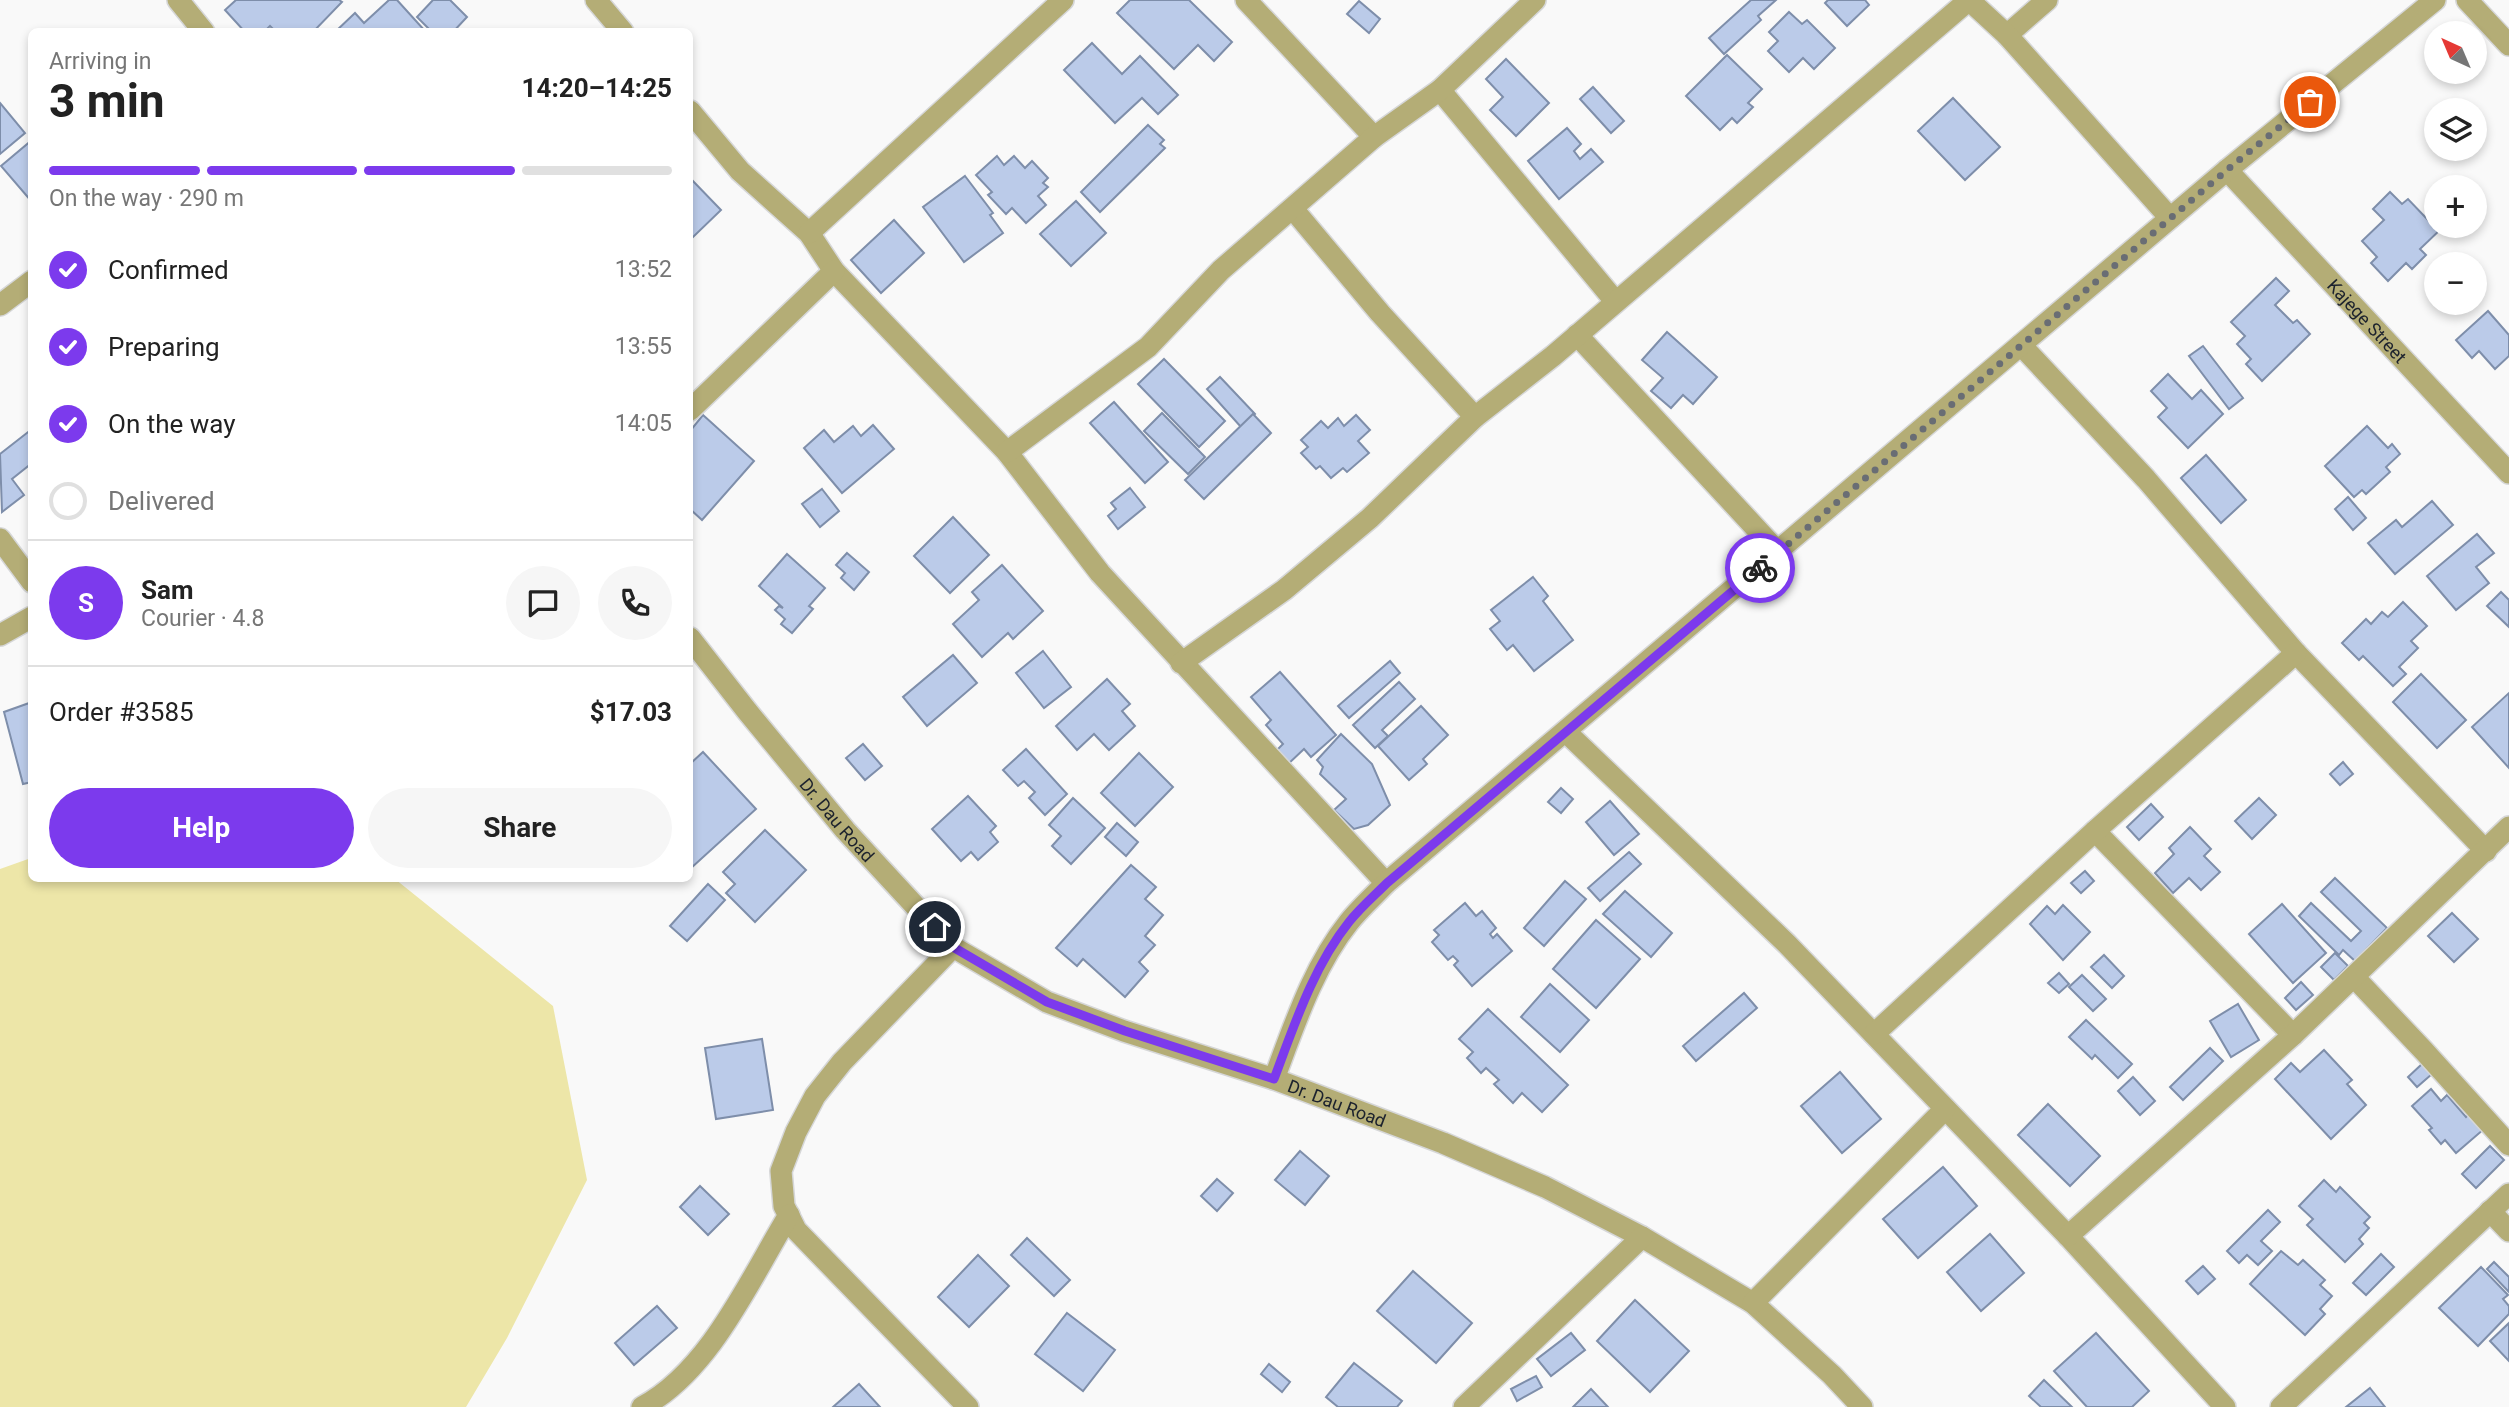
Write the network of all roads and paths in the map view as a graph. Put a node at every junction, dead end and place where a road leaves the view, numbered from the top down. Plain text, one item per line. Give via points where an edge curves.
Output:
1 (178, 0) edge
2 (596, 0) edge
3 (1063, 0) edge
4 (1246, 0) edge
5 (1535, 0) edge
6 (2047, 0) edge
7 (2435, 0) edge
8 (2467, 0) edge
9 (201, 28) edge
10 (620, 28) edge
11 (2007, 35) junction
12 (2509, 45) edge
13 (1440, 90) junction
14 (693, 115) edge
15 (1374, 137) junction
16 (2227, 170) junction
17 (1293, 209) junction
18 (2171, 218) junction
19 (808, 233) junction
20 (834, 271) junction
21 (28, 284) edge
22 (1615, 301) junction
23 (0, 305) edge
24 (1577, 335) junction
25 (2021, 345) junction
26 (693, 407) edge
27 (1475, 417) junction
28 (1007, 452) junction
29 (2509, 473) edge
30 (0, 539) edge
31 (1778, 552) junction
32 (28, 577) edge
33 (28, 619) edge
34 (0, 635) edge
35 (693, 642) edge
36 (2296, 653) junction
37 (1181, 663) junction
38 (1566, 732) junction
39 (2509, 827) edge
40 (2095, 831) junction
41 (2486, 851) junction
42 (1387, 883) junction
43 (953, 947) junction
44 (2354, 977) junction
45 (1874, 1034) junction
46 (2292, 1035) junction
47 (1274, 1079) junction
48 (1945, 1109) junction
49 (2509, 1145) edge
50 (2509, 1194) edge
51 (2490, 1211) junction
52 (789, 1216) junction
53 (2509, 1231) edge
54 (2068, 1236) junction
55 (1643, 1237) junction
56 (1753, 1303) junction
57 (955, 1402) edge
58 (642, 1407) edge
59 (1464, 1407) edge
60 (1862, 1407) edge
61 (2225, 1407) edge
62 (2281, 1407) edge

1 - 9 street
2 - 10 street
3 - 19 street
4 - 15 street
5 - 13 street
6 - 11 street
7 - 16 street
8 - 12 street
11 - 18 street
11 - 22 street via 1969,0
13 - 15 street
13 - 22 street
14 - 19 street via 740,171
15 - 17 street
16 - 18 street
16 - 29 street, Kajege Street
17 - 27 street
17 - 28 street via 1221,270 1149,347
18 - 25 street
19 - 20 street
20 - 26 street
20 - 28 street
21 - 23 street
22 - 24 street
24 - 27 street
24 - 31 street
25 - 31 street
25 - 36 street via 2146,479
27 - 37 street via 1370,518 1284,590
28 - 37 street via 1100,573
30 - 32 street
31 - 38 street
33 - 34 street
35 - 43 street, Dr. Dau Road via 845,830
36 - 40 street
36 - 41 street
37 - 42 street
38 - 42 street
38 - 45 street
39 - 41 street
40 - 45 street
40 - 46 street
41 - 44 street
42 - 47 street via 1349,922 1326,958
43 - 47 street, Dr. Dau Road via 1047,1002
43 - 52 street via 842,1062 816,1096 781,1171
44 - 46 street
44 - 49 street
45 - 48 street
46 - 54 street
47 - 55 street, Dr. Dau Road via 1469,1154
48 - 54 street
48 - 56 street
50 - 51 street
51 - 53 street
51 - 62 street
52 - 57 street via 796,1230
52 - 58 street via 729,1319 702,1355 680,1380
54 - 61 street
55 - 56 street, Dr. Dau Road
55 - 59 street
56 - 60 street, Dr. Dau Road

